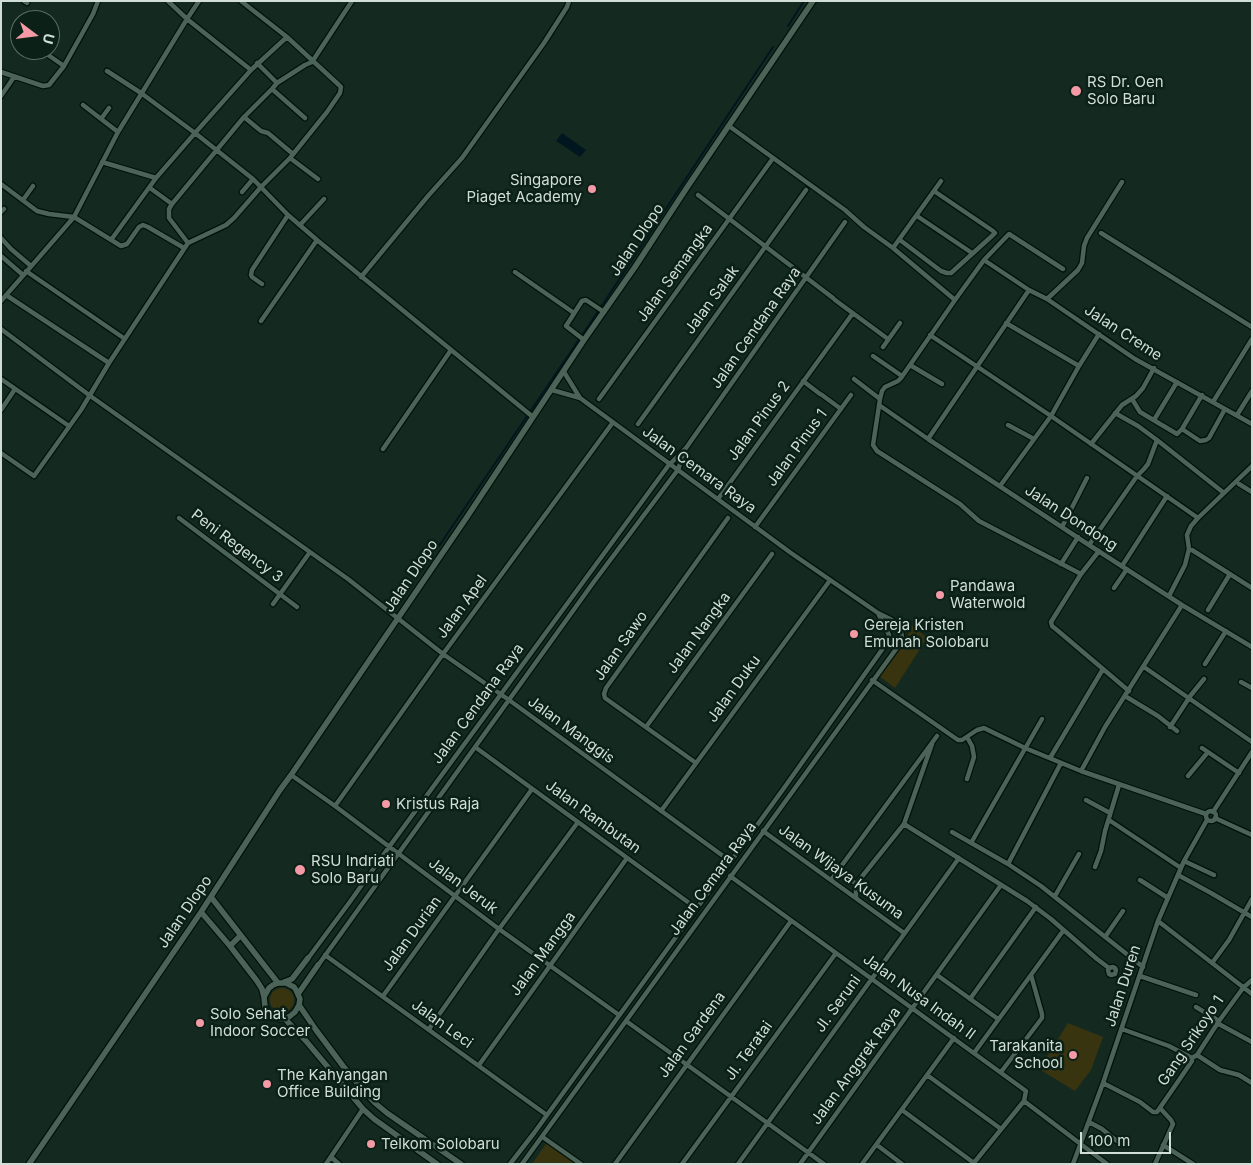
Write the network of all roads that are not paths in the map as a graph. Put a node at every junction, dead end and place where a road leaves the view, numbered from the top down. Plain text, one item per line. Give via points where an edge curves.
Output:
1 (98, 1) edge
2 (200, 1) edge
3 (241, 1) edge
4 (352, 1) edge
5 (568, 1) edge
6 (813, 1) edge
7 (168, 2) edge
8 (187, 18) junction
9 (287, 37) junction
10 (55, 60) edge
11 (312, 62) junction
12 (258, 63) junction
13 (64, 66) junction
14 (250, 70) junction
15 (107, 71) dead end
16 (1, 72) edge
17 (14, 77) junction
18 (277, 83) junction
19 (272, 89) junction
20 (141, 93) junction
21 (1, 96) edge
22 (83, 105) dead end
23 (109, 108) dead end
24 (244, 117) junction
25 (305, 118) dead end
26 (101, 119) junction
27 (729, 126) junction
28 (118, 132) junction
29 (195, 133) junction
30 (217, 151) junction
31 (292, 156) junction
32 (771, 161) dead end
33 (102, 162) junction
34 (156, 178) junction
35 (254, 179) junction
36 (318, 179) dead end
37 (941, 181) dead end
38 (1122, 182) dead end
39 (1, 184) edge
40 (33, 186) dead end
41 (261, 187) junction
42 (150, 188) junction
43 (806, 190) dead end
44 (242, 192) dead end
45 (934, 192) junction
46 (698, 195) dead end
47 (324, 199) dead end
48 (23, 200) junction
49 (172, 204) junction
50 (288, 215) junction
51 (917, 216) junction
52 (74, 217) junction
53 (728, 220) junction
54 (845, 222) dead end
55 (300, 226) junction
56 (1101, 233) dead end
57 (1, 238) edge
58 (111, 240) junction
59 (317, 240) junction
60 (900, 240) junction
61 (188, 243) junction
62 (766, 246) junction
63 (184, 248) junction
64 (894, 248) junction
65 (972, 253) junction
66 (1, 256) edge
67 (984, 260) junction
68 (31, 266) junction
69 (1063, 269) dead end
70 (515, 272) dead end
71 (25, 273) junction
72 (361, 277) junction
73 (807, 278) junction
74 (262, 284) dead end
75 (1029, 290) junction
76 (6, 295) junction
77 (1048, 298) junction
78 (955, 300) junction
79 (1, 301) edge
80 (601, 310) junction
81 (574, 313) junction
82 (853, 313) junction
83 (261, 321) dead end
84 (900, 323) dead end
85 (1006, 323) junction
86 (1252, 327) edge
87 (1, 330) edge
88 (1099, 334) junction
89 (930, 335) junction
90 (125, 339) junction
91 (583, 339) junction
92 (888, 339) junction
93 (1252, 339) edge
94 (883, 347) dead end
95 (451, 350) junction
96 (873, 356) dead end
97 (109, 363) junction
98 (910, 365) junction
99 (1079, 366) junction
100 (977, 367) junction
101 (1154, 368) junction
102 (564, 372) junction
103 (902, 376) junction
104 (1, 379) edge
105 (854, 379) dead end
106 (803, 381) junction
107 (1177, 382) junction
108 (942, 384) dead end
109 (15, 389) junction
110 (552, 390) junction
111 (1252, 391) edge
112 (821, 394) joint
113 (89, 395) junction
114 (851, 395) dead end
115 (1202, 396) junction
116 (580, 398) junction
117 (599, 399) dead end
118 (880, 399) junction
119 (1132, 399) junction
120 (1213, 402) junction
121 (879, 405) junction
122 (2, 407) edge
123 (841, 409) junction
124 (1224, 409) junction
125 (1115, 413) junction
126 (531, 415) junction
127 (1051, 416) junction
128 (1237, 416) junction
129 (1154, 420) junction
130 (638, 424) dead end
131 (1252, 424) edge
132 (611, 425) dead end
133 (1008, 425) dead end
134 (69, 426) junction
135 (1182, 429) junction
136 (928, 439) junction
137 (1034, 440) junction
138 (1158, 440) junction
139 (1091, 444) junction
140 (686, 448) junction
141 (383, 449) dead end
142 (1, 453) edge
143 (669, 465) junction
144 (1252, 466) edge
145 (677, 470) junction
146 (1137, 476) junction
147 (1087, 478) dead end
148 (1239, 484) dead end
149 (1000, 486) junction
150 (1252, 492) edge
151 (1224, 493) junction
152 (1167, 496) junction
153 (718, 500) junction
154 (179, 518) dead end
155 (728, 518) dead end
156 (1198, 518) junction
157 (755, 527) junction
158 (1062, 527) junction
159 (1078, 537) junction
160 (1089, 545) junction
161 (1192, 550) dead end
162 (310, 552) junction
163 (1099, 552) junction
164 (772, 554) dead end
165 (1061, 564) junction
166 (1124, 568) junction
167 (1082, 574) junction
168 (1230, 574) junction
169 (586, 578) junction
170 (593, 583) junction
171 (828, 583) dead end
172 (1114, 588) dead end
173 (1252, 588) edge
174 (280, 594) junction
175 (1169, 596) junction
176 (273, 604) dead end
177 (1182, 605) junction
178 (297, 607) dead end
179 (1208, 610) dead end
180 (878, 613) junction
181 (398, 618) junction
182 (1226, 631) junction
183 (1252, 647) edge
184 (443, 654) junction
185 (1205, 664) dead end
186 (1144, 667) junction
187 (870, 668) junction
188 (1103, 669) junction
189 (877, 673) junction
190 (1204, 679) dead end
191 (872, 680) junction
192 (1241, 682) dead end
193 (1252, 688) edge
194 (1129, 691) junction
195 (501, 694) junction
196 (1125, 696) junction
197 (1189, 698) junction
198 (509, 700) junction
199 (1042, 719) dead end
200 (1170, 726) junction
201 (646, 727) junction
202 (1177, 731) dead end
203 (937, 736) dead end
204 (967, 737) junction
205 (1252, 742) edge
206 (932, 744) junction
207 (475, 747) junction
208 (1025, 748) junction
209 (1202, 748) dead end
210 (1208, 752) junction
211 (1252, 752) edge
212 (1050, 758) junction
213 (1250, 760) edge
214 (696, 763) junction
215 (1061, 763) junction
216 (1081, 771) junction
217 (1239, 773) junction
218 (1188, 776) dead end
219 (294, 777) dead end
220 (967, 779) dead end
221 (1119, 785) junction
222 (784, 788) junction
223 (532, 789) junction
224 (790, 793) junction
225 (1086, 800) dead end
226 (335, 806) junction
227 (661, 811) junction
228 (1213, 812) junction
229 (1110, 813) junction
230 (1206, 817) junction
231 (1215, 818) junction
232 (1109, 820) junction
233 (578, 822) junction
234 (904, 824) junction
235 (763, 830) junction
236 (952, 832) dead end
237 (1252, 835) edge
238 (971, 842) junction
239 (389, 847) junction
240 (398, 853) junction
241 (1079, 854) dead end
242 (627, 858) junction
243 (959, 858) junction
244 (730, 861) junction
245 (1184, 861) junction
246 (1008, 864) junction
247 (1095, 867) dead end
248 (1181, 868) junction
249 (838, 870) junction
250 (1178, 875) junction
251 (1214, 875) dead end
252 (730, 876) junction
253 (831, 880) junction
254 (1140, 880) dead end
255 (856, 884) junction
256 (1001, 885) junction
257 (455, 896) junction
258 (1055, 896) junction
259 (211, 897) junction
260 (856, 898) junction
261 (1168, 898) junction
262 (1252, 899) edge
263 (1036, 907) junction
264 (696, 908) junction
265 (1123, 911) dead end
266 (201, 912) junction
267 (1245, 913) junction
268 (1252, 917) edge
269 (791, 921) junction
270 (1158, 921) junction
271 (499, 929) junction
272 (1064, 931) junction
273 (678, 934) junction
274 (904, 934) junction
275 (240, 936) junction
276 (1105, 937) junction
277 (685, 939) junction
278 (230, 946) junction
279 (836, 953) junction
280 (325, 955) junction
281 (309, 958) joint
282 (1212, 963) junction
283 (318, 964) joint
284 (550, 966) junction
285 (1143, 967) junction
286 (1109, 968) dead end
287 (937, 975) junction
288 (1031, 975) junction
289 (1140, 976) junction
290 (872, 978) junction
291 (1252, 980) edge
292 (280, 983) junction
293 (1243, 988) junction
294 (298, 994) junction
295 (1252, 994) edge
296 (1196, 995) dead end
297 (383, 996) junction
298 (264, 997) junction
299 (970, 999) junction
300 (299, 1005) junction
301 (1196, 1007) dead end
302 (913, 1008) junction
303 (619, 1014) junction
304 (285, 1019) junction
305 (998, 1019) junction
306 (626, 1021) junction
307 (1218, 1022) junction
308 (1122, 1028) junction
309 (429, 1029) junction
310 (954, 1038) junction
311 (1252, 1042) edge
312 (974, 1052) junction
313 (1197, 1055) junction
314 (336, 1057) junction
315 (1192, 1058) junction
316 (686, 1064) junction
317 (325, 1065) junction
318 (479, 1065) junction
319 (1001, 1072) junction
320 (927, 1075) junction
321 (1103, 1083) junction
322 (1252, 1083) edge
323 (732, 1096) junction
324 (1024, 1101) junction
325 (1160, 1108) junction
326 (363, 1109) junction
327 (902, 1110) junction
328 (544, 1113) dead end
329 (768, 1122) junction
330 (1089, 1122) junction
331 (1001, 1129) junction
332 (544, 1138) dead end
333 (426, 1140) junction
334 (1117, 1141) dead end
335 (1080, 1144) junction
336 (877, 1145) junction
337 (1163, 1145) junction
338 (419, 1151) junction
339 (809, 1152) junction
340 (331, 1157) junction
341 (973, 1163) edge
342 (29, 1164) edge
343 (326, 1164) edge
344 (339, 1164) edge
345 (437, 1164) edge
346 (461, 1164) edge
347 (510, 1164) edge
348 (522, 1164) edge
349 (581, 1164) edge
350 (615, 1164) edge
351 (682, 1164) edge
352 (738, 1164) edge
353 (800, 1164) edge
354 (824, 1164) edge
355 (862, 1164) edge
356 (902, 1164) edge
357 (1073, 1164) edge
358 (1107, 1164) edge
359 (1155, 1164) edge
360 (1193, 1164) edge

1 - 13 street
2 - 8 street
3 - 9 street
4 - 11 street
5 - 72 street via 544,43 462,158
6 - 27 street, Jalan Dlopo
7 - 8 street
8 - 14 street
8 - 20 street
9 - 11 street
9 - 12 street
10 - 13 street
11 - 18 street
11 - 31 street via 341,89
12 - 14 street
12 - 18 street
13 - 17 street via 46,86
14 - 29 street
15 - 20 street
16 - 17 street
17 - 21 street
18 - 19 street
19 - 24 street
19 - 25 street
20 - 28 street
20 - 29 street
22 - 26 street
23 - 26 street
24 - 30 street
24 - 31 street via 261,131 268,132
26 - 28 street
27 - 64 street
27 - 80 street, Jalan Dlopo
28 - 33 street
29 - 30 street
29 - 34 street
30 - 35 street
30 - 49 street
31 - 36 street
31 - 41 street
32 - 53 street, Jalan Semangka
33 - 34 street
33 - 52 street
34 - 42 street
35 - 41 street
35 - 44 street
37 - 45 street
38 - 77 street via 1087,238 1078,270
39 - 48 street
40 - 48 street
41 - 50 street
41 - 61 street via 226,225
42 - 49 street
42 - 58 street
43 - 62 street, Jalan Salak
45 - 51 street
45 - 65 street via 994,232
46 - 53 street
47 - 55 street
48 - 52 street via 43,213
49 - 61 street via 169,218
50 - 55 street
50 - 74 street via 252,270 252,277
51 - 60 street
51 - 65 street
52 - 58 street
52 - 68 street
53 - 62 street
53 - 117 street, Jalan Semangka
54 - 73 street, Jalan Cendana Raya
55 - 59 street
56 - 86 street
57 - 68 street
58 - 63 street via 121,246 126,245 143,225
59 - 72 street
59 - 83 street
60 - 64 street
60 - 65 street via 948,273
61 - 63 street
62 - 73 street
62 - 130 street, Jalan Salak
63 - 90 street
64 - 78 street
66 - 71 street
67 - 69 street via 1009,234
67 - 75 street, Jalan Creme
67 - 78 street
68 - 71 street
70 - 81 street
71 - 76 street
71 - 90 street
72 - 95 street
73 - 82 street
73 - 140 street, Jalan Cendana Raya
75 - 77 street, Jalan Creme
75 - 85 street
76 - 79 street
76 - 97 street
77 - 88 street, Jalan Creme
78 - 89 street
80 - 81 street via 584,300
80 - 91 street, Jalan Dlopo
81 - 91 street via 566,326
82 - 92 street
82 - 106 street, Jalan Pinus 2
84 - 92 street
85 - 99 street
85 - 100 street
87 - 113 street, Jalan Manggis
88 - 99 street
88 - 101 street, Jalan Creme
89 - 98 street
89 - 100 street
90 - 97 street
91 - 102 street, Jalan Dlopo
92 - 94 street
93 - 120 street
95 - 126 street
95 - 141 street
96 - 103 street
97 - 113 street
98 - 103 street
98 - 108 street
99 - 127 street
100 - 127 street
100 - 136 street
101 - 107 street, Jalan Creme
101 - 119 street via 1143,388
102 - 110 street, Jalan Dlopo
102 - 116 street
103 - 118 street via 898,382 884,388
104 - 109 street
105 - 118 street
106 - 112 street, Jalan Pinus 2
106 - 153 street, Jalan Pinus 2
107 - 115 street, Jalan Creme
107 - 129 street
109 - 122 street
109 - 134 street
110 - 116 street
110 - 126 street, Jalan Dlopo
111 - 128 street
112 - 123 street, Jalan Pinus 1
113 - 134 street
113 - 162 street, Jalan Manggis
114 - 123 street, Jalan Pinus 1
115 - 120 street, Jalan Creme
115 - 135 street
116 - 143 street, Jalan Cemara Raya
118 - 121 street
119 - 125 street
119 - 129 street via 1140,412
120 - 124 street, Jalan Creme
121 - 136 street, Jalan Dondong
121 - 165 street via 873,442 877,451 960,504 979,522
123 - 157 street, Jalan Pinus 1
124 - 128 street, Jalan Creme
124 - 135 street via 1206,440 1200,441
125 - 138 street
125 - 139 street
126 - 181 street, Jalan Dlopo
127 - 137 street
127 - 139 street
128 - 131 street, Jalan Creme
129 - 135 street via 1176,434
132 - 184 street, Jalan Apel
133 - 137 street
134 - 142 street via 34,476
136 - 149 street, Jalan Dondong
137 - 149 street
138 - 146 street via 1148,464
138 - 151 street
139 - 146 street
140 - 143 street, Jalan Cendana Raya
140 - 145 street, Jalan Cendana Raya
143 - 145 street, Jalan Cemara Raya
143 - 169 street, Jalan Cendana Raya
144 - 151 street
145 - 153 street, Jalan Cemara Raya
145 - 170 street, Jalan Cendana Raya
146 - 152 street
146 - 160 street
147 - 158 street
148 - 150 street
149 - 158 street, Jalan Dondong
151 - 156 street
152 - 156 street
152 - 166 street
153 - 157 street, Jalan Cemara Raya
154 - 174 street, Peni Regency 3
155 - 201 street, Jalan Sawo via 604,691 605,698
156 - 175 street via 1187,535 1187,560
157 - 180 street, Jalan Cemara Raya
158 - 159 street, Jalan Dondong
159 - 160 street, Jalan Dondong
159 - 165 street
160 - 163 street, Jalan Dondong
161 - 168 street
162 - 174 street, Peni Regency 3
162 - 181 street, Jalan Manggis
163 - 166 street, Jalan Dondong
163 - 167 street
164 - 201 street, Jalan Nangka
165 - 167 street
166 - 172 street
166 - 175 street, Jalan Dondong
167 - 188 street via 1051,624
168 - 173 street
168 - 179 street
169 - 170 street
169 - 195 street, Jalan Cendana Raya
170 - 198 street, Jalan Cendana Raya
171 - 214 street, Jalan Duku
174 - 176 street, Peni Regency 3
174 - 178 street, Peni Regency 3
175 - 177 street, Jalan Dondong
177 - 182 street, Jalan Dondong
177 - 186 street
180 - 187 street, Jalan Cemara Raya via 888,639
180 - 189 street, Jalan Cemara Raya via 896,623 902,637
181 - 184 street, Jalan Manggis
181 - 259 street, Jalan Dlopo
182 - 183 street, Jalan Dondong
182 - 185 street
184 - 195 street, Jalan Manggis
184 - 226 street, Jalan Apel
186 - 194 street
186 - 197 street
187 - 189 street
187 - 222 street, Jalan Cemara Raya
188 - 194 street
188 - 212 street
189 - 191 street, Jalan Cemara Raya
190 - 197 street
191 - 204 street via 956,739
191 - 224 street, Jalan Cemara Raya
192 - 193 street
194 - 196 street
195 - 198 street, Jalan Manggis
195 - 239 street, Jalan Cendana Raya
196 - 200 street
196 - 216 street
197 - 200 street
197 - 205 street
198 - 207 street, Jalan Cendana Raya
198 - 227 street, Jalan Manggis
199 - 208 street
200 - 202 street
201 - 214 street, Jalan Sawo
203 - 206 street
204 - 208 street via 984,728
204 - 220 street via 974,757
206 - 234 street
206 - 249 street
207 - 223 street, Jalan Rambutan
207 - 240 street, Jalan Cendana Raya
208 - 212 street
208 - 238 street
209 - 210 street
210 - 217 street
210 - 218 street
211 - 213 street
212 - 215 street
213 - 217 street
214 - 227 street, Jalan Duku
215 - 216 street
215 - 246 street
216 - 221 street
217 - 228 street
219 - 226 street, Jalan Jeruk
221 - 229 street
221 - 230 street
222 - 224 street
222 - 244 street, Jalan Cemara Raya
223 - 233 street, Jalan Rambutan
223 - 257 street, Jalan Durian
224 - 235 street, Jalan Cemara Raya
225 - 229 street
226 - 239 street, Jalan Jeruk
227 - 244 street, Jalan Manggis
228 - 230 street
228 - 231 street
229 - 232 street
230 - 231 street via 1211,821
230 - 245 street, Jalan Duren
231 - 237 street
232 - 247 street
232 - 248 street
233 - 242 street, Jalan Rambutan
233 - 271 street
234 - 243 street
234 - 255 street
235 - 252 street, Jalan Cemara Raya
235 - 253 street, Jalan Wijaya Kusuma
236 - 238 street
238 - 246 street
239 - 240 street, Jalan Jeruk
239 - 281 street, Jalan Cendana Raya
240 - 257 street, Jalan Jeruk
240 - 280 street, Jalan Cendana Raya
241 - 258 street
242 - 264 street, Jalan Rambutan
242 - 284 street, Jalan Mangga
243 - 256 street
243 - 274 street, Jl. Seruni
244 - 264 street, Jalan Cemara Raya
245 - 248 street, Jalan Duren
245 - 251 street
246 - 258 street
248 - 250 street, Jalan Duren
249 - 253 street
249 - 255 street
250 - 261 street, Jalan Duren
250 - 267 street
252 - 269 street, Jalan Nusa Indah II
252 - 277 street, Jalan Cemara Raya
253 - 260 street, Jalan Wijaya Kusuma
254 - 261 street
255 - 260 street
256 - 263 street
256 - 287 street, Jalan Anggrek Raya
257 - 271 street, Jalan Jeruk
257 - 297 street, Jalan Durian
258 - 276 street
259 - 266 street, Jalan Dlopo
259 - 275 street
260 - 274 street, Jalan Wijaya Kusuma
261 - 270 street, Jalan Duren
262 - 267 street
263 - 272 street
263 - 299 street
264 - 273 street, Jalan Cemara Raya
265 - 276 street
266 - 278 street
266 - 342 street, Jalan Dlopo
267 - 268 street
267 - 282 street
269 - 279 street, Jalan Nusa Indah II
269 - 316 street, Jalan Gardena
270 - 282 street
270 - 285 street, Jalan Duren
271 - 284 street, Jalan Jeruk
271 - 309 street
272 - 286 street
272 - 288 street
273 - 277 street
273 - 303 street, Jalan Cemara Raya
274 - 290 street, Jl. Seruni
275 - 278 street
275 - 292 street
276 - 285 street
277 - 306 street, Jalan Cemara Raya
278 - 298 street via 258,981
279 - 290 street, Jalan Nusa Indah II
279 - 323 street, Jl. Teratai
280 - 283 street, Jalan Cendana Raya
280 - 297 street, Jalan Leci
281 - 292 street via 292,979
282 - 293 street
283 - 294 street
284 - 303 street, Jalan Jeruk
284 - 318 street, Jalan Mangga
285 - 289 street, Jalan Duren
287 - 299 street
287 - 302 street, Jalan Anggrek Raya
288 - 305 street
288 - 319 street via 1042,1018
289 - 296 street
289 - 308 street, Jalan Duren
290 - 302 street, Jalan Nusa Indah II
290 - 329 street, Jl. Seruni
291 - 293 street, Gang Srikoyo 1
292 - 294 street via 290,984
292 - 298 street via 269,988
293 - 295 street
293 - 307 street, Gang Srikoyo 1
294 - 300 street
297 - 309 street, Jalan Leci
298 - 304 street via 270,1014
299 - 305 street
300 - 304 street via 296,1012
300 - 314 street
301 - 307 street
302 - 310 street, Jalan Nusa Indah II
302 - 339 street, Jalan Anggrek Raya
303 - 347 street, Jalan Cemara Raya
304 - 317 street
305 - 312 street
306 - 316 street
306 - 348 street, Jalan Cemara Raya
307 - 311 street
307 - 313 street, Gang Srikoyo 1
308 - 315 street
308 - 321 street, Jalan Duren
309 - 318 street, Jalan Leci
310 - 312 street, Jalan Nusa Indah II
310 - 320 street
312 - 319 street, Jalan Nusa Indah II
313 - 315 street, Gang Srikoyo 1
313 - 322 street via 1220,1070 1239,1075
314 - 317 street
314 - 333 street via 375,1103
315 - 325 street, Gang Srikoyo 1
316 - 323 street
316 - 350 street, Jalan Gardena
317 - 326 street
318 - 328 street, Jalan Leci
319 - 324 street, Jalan Nusa Indah II via 1026,1091
320 - 327 street
320 - 331 street
321 - 325 street via 1153,1112
321 - 330 street, Jalan Duren
323 - 329 street
323 - 351 street, Jl. Teratai
324 - 331 street
324 - 335 street
325 - 337 street via 1173,1124
326 - 338 street
326 - 340 street
327 - 336 street
327 - 341 street
329 - 339 street
329 - 352 street, Jl. Seruni
330 - 334 street
330 - 335 street, Jalan Duren
331 - 341 street
332 - 349 street
333 - 338 street
333 - 346 street
335 - 357 street, Jalan Duren
335 - 358 street
336 - 355 street
336 - 356 street
337 - 359 street
337 - 360 street
338 - 345 street
339 - 353 street, Jalan Anggrek Raya
339 - 354 street
340 - 343 street
340 - 344 street

